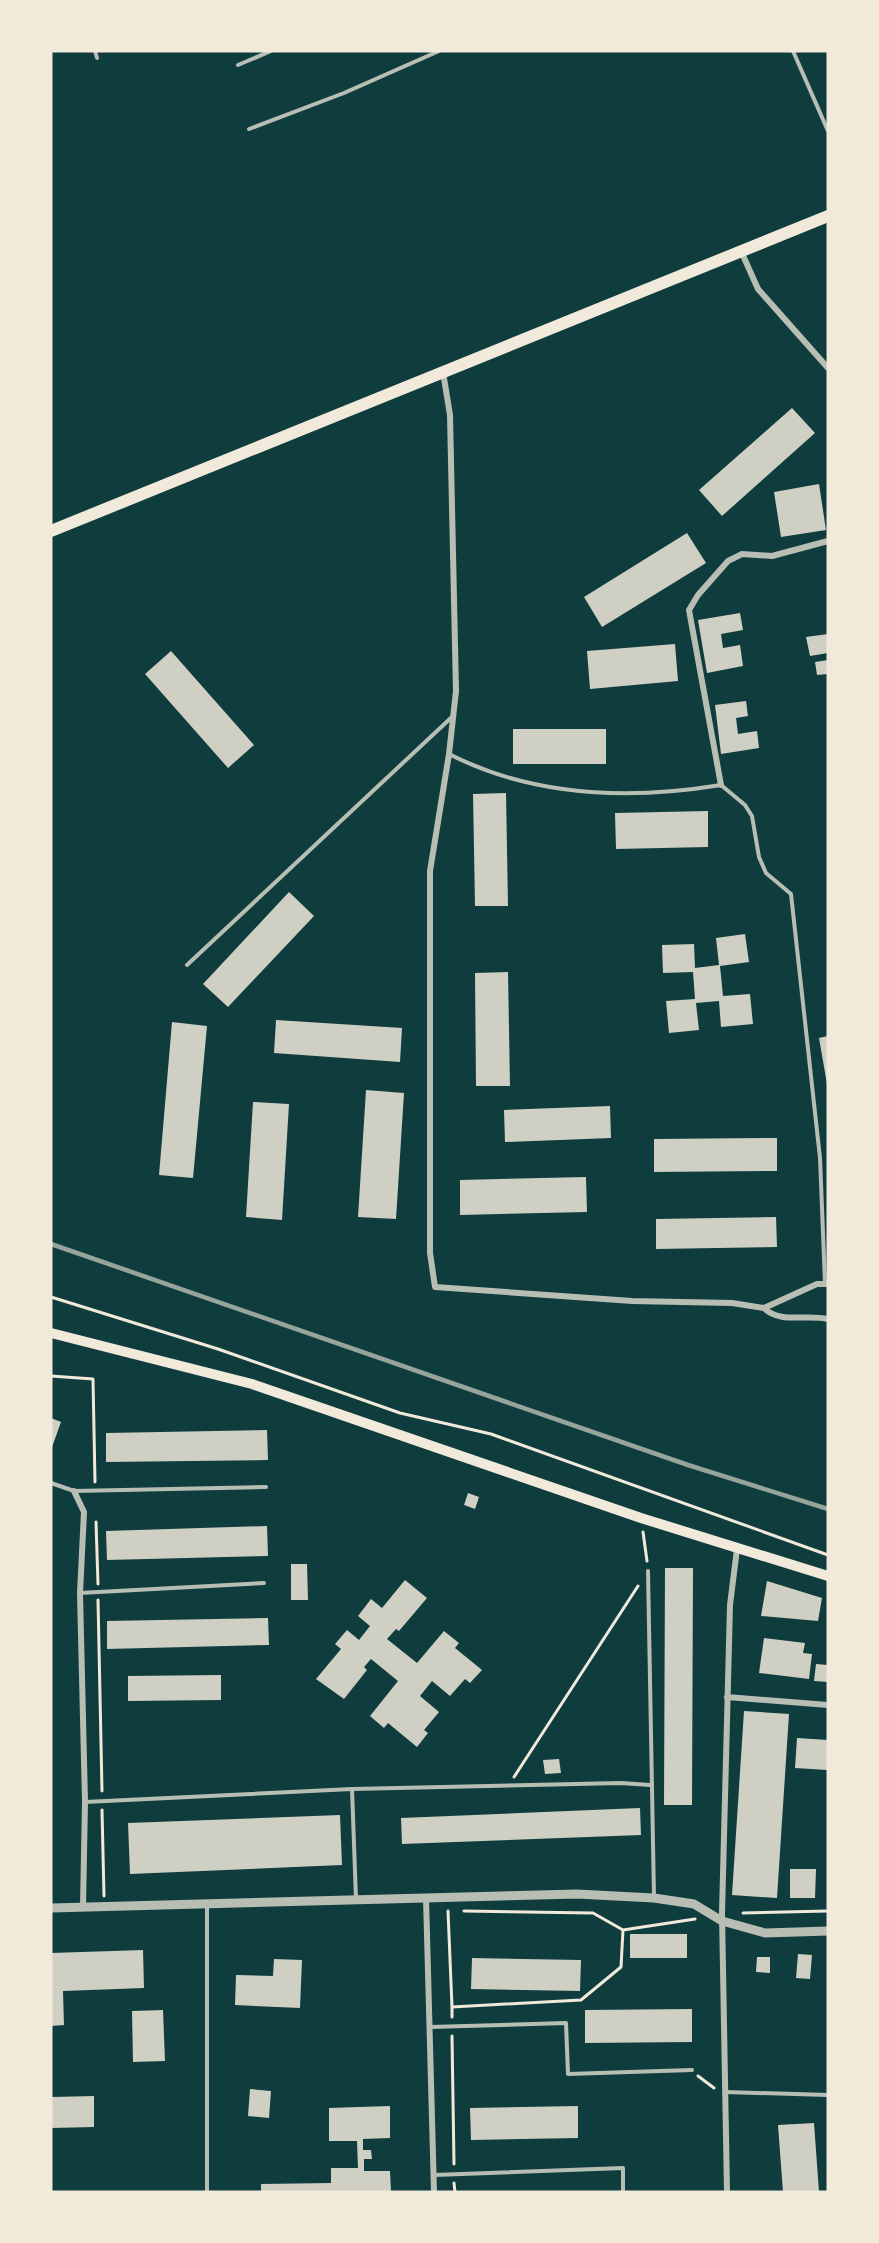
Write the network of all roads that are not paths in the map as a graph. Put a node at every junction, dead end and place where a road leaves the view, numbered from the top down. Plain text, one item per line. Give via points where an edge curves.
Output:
1 (95, 51) edge
2 (271, 51) edge
3 (439, 51) edge
4 (792, 51) edge
5 (98, 58) dead end
6 (238, 65) dead end
7 (249, 129) dead end
8 (828, 131) edge
9 (828, 216) edge
10 (741, 251) junction
11 (828, 368) edge
12 (443, 372) junction
13 (51, 531) edge
14 (828, 541) edge
15 (455, 714) junction
16 (449, 754) junction
17 (721, 785) junction
18 (187, 965) dead end
19 (827, 1284) edge
20 (764, 1308) junction
21 (828, 1319) edge
22 (51, 1333) edge
23 (51, 1483) edge
24 (266, 1487) dead end
25 (74, 1491) junction
26 (737, 1549) junction
27 (648, 1571) road end
28 (828, 1575) edge
29 (264, 1583) dead end
30 (80, 1593) junction
31 (727, 1697) junction
32 (828, 1705) edge
33 (650, 1785) junction
34 (352, 1789) junction
35 (85, 1802) junction
36 (426, 1898) junction
37 (654, 1898) junction
38 (356, 1900) junction
39 (207, 1904) junction
40 (83, 1907) junction
41 (51, 1908) edge
42 (722, 1921) junction
43 (828, 1931) edge
44 (430, 2027) junction
45 (692, 2070) road end
46 (726, 2092) junction
47 (828, 2095) edge
48 (434, 2175) junction
49 (207, 2192) edge
50 (434, 2192) edge
51 (623, 2192) edge
52 (727, 2192) edge

1 - 5 lane
2 - 6 lane
3 - 7 lane
4 - 8 lane
9 - 10 main road
10 - 11 street via 758,289
10 - 12 main road
12 - 13 main road
12 - 15 street via 450,415
14 - 17 street via 772,556 742,554 728,561 689,610
15 - 16 street
15 - 18 lane
16 - 17 lane via 508,779 580,793 684,791
16 - 20 street via 430,872 430,1253 435,1287
17 - 19 lane via 752,816 766,873 791,894 820,1158
19 - 20 street via 817,1284
20 - 21 street via 783,1318
22 - 26 main road via 252,1384
23 - 25 lane
24 - 25 lane
25 - 30 street via 84,1512
26 - 28 main road
26 - 31 street via 730,1605
27 - 33 lane
29 - 30 lane
30 - 35 street
31 - 32 street
31 - 42 street
33 - 34 lane
33 - 37 lane
34 - 35 lane
34 - 38 lane
35 - 40 street
36 - 37 street via 578,1894
36 - 38 street
36 - 44 street
37 - 42 street via 694,1904
38 - 39 street
39 - 40 street
39 - 49 lane
40 - 41 street
42 - 43 street via 765,1933
42 - 46 street
44 - 45 lane via 566,2023 568,2074
44 - 48 street
46 - 47 lane
46 - 52 street
48 - 50 street
48 - 51 lane via 623,2168

